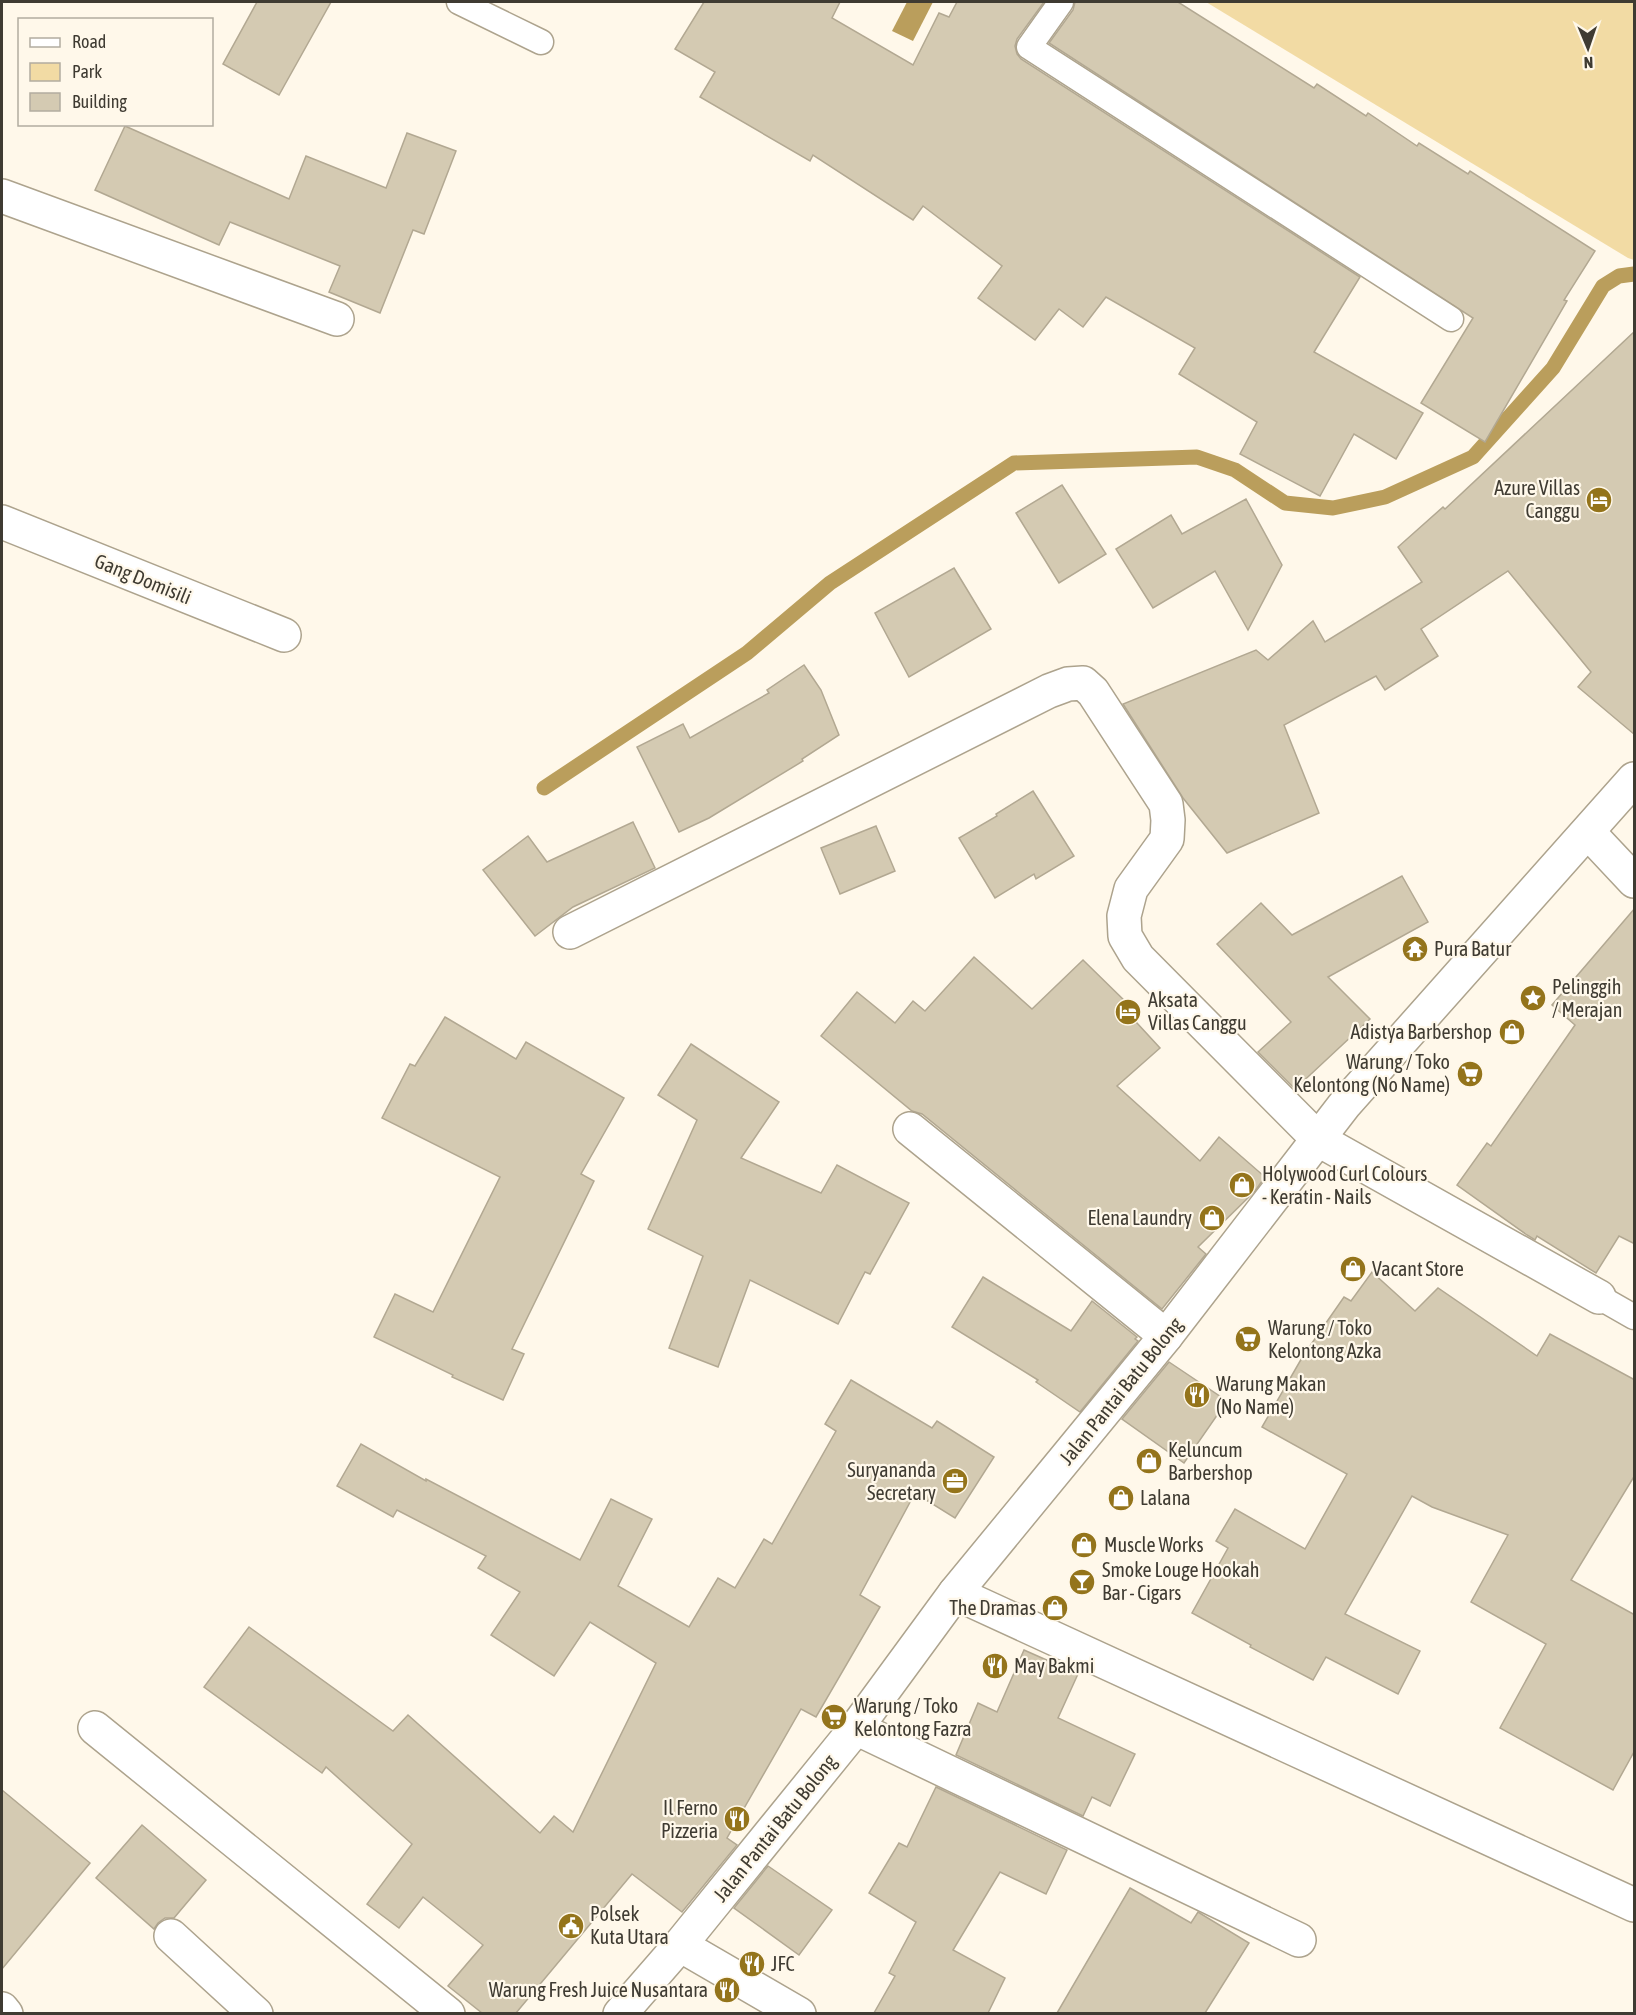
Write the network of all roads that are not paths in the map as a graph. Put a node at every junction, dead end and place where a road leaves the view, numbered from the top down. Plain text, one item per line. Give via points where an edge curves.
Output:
1 (459, 2) edge
2 (1061, 2) edge
3 (541, 42) dead end
4 (2, 196) edge
5 (337, 319) dead end
6 (1451, 319) dead end
7 (2, 522) edge
8 (284, 635) dead end
9 (1635, 779) edge
10 (1588, 832) junction
11 (1635, 881) edge
12 (570, 932) dead end
13 (910, 1129) dead end
14 (1319, 1140) junction
15 (1599, 1297) joint
16 (1635, 1317) edge
17 (1166, 1336) junction
18 (955, 1593) junction
19 (95, 1728) dead end
20 (855, 1728) junction
21 (1635, 1905) edge
22 (171, 1936) dead end
23 (1299, 1940) dead end
24 (680, 1945) junction
25 (2, 2009) edge
26 (6, 2013) edge
27 (256, 2013) edge
28 (448, 2013) edge
29 (620, 2013) edge
30 (799, 2013) edge

1 - 3 lane
2 - 6 lane via 1029,47
4 - 5 street
7 - 8 street, Gang Domisili
9 - 10 street, Jalan Pantai Batu Bolong
10 - 11 street
10 - 14 street, Jalan Pantai Batu Bolong via 1345,1104
12 - 14 street via 1048,691 1083,684 1093,692 1166,804 1167,839 1131,889 1124,916 1125,936 1138,958
13 - 17 street
14 - 15 street
14 - 17 street, Jalan Pantai Batu Bolong
15 - 16 lane
17 - 18 street, Jalan Pantai Batu Bolong
18 - 20 street, Jalan Pantai Batu Bolong
18 - 21 street
19 - 28 street
20 - 23 street
20 - 24 street, Jalan Pantai Batu Bolong
22 - 27 street
24 - 29 street, Jalan Pantai Batu Bolong
24 - 30 street
25 - 26 street

